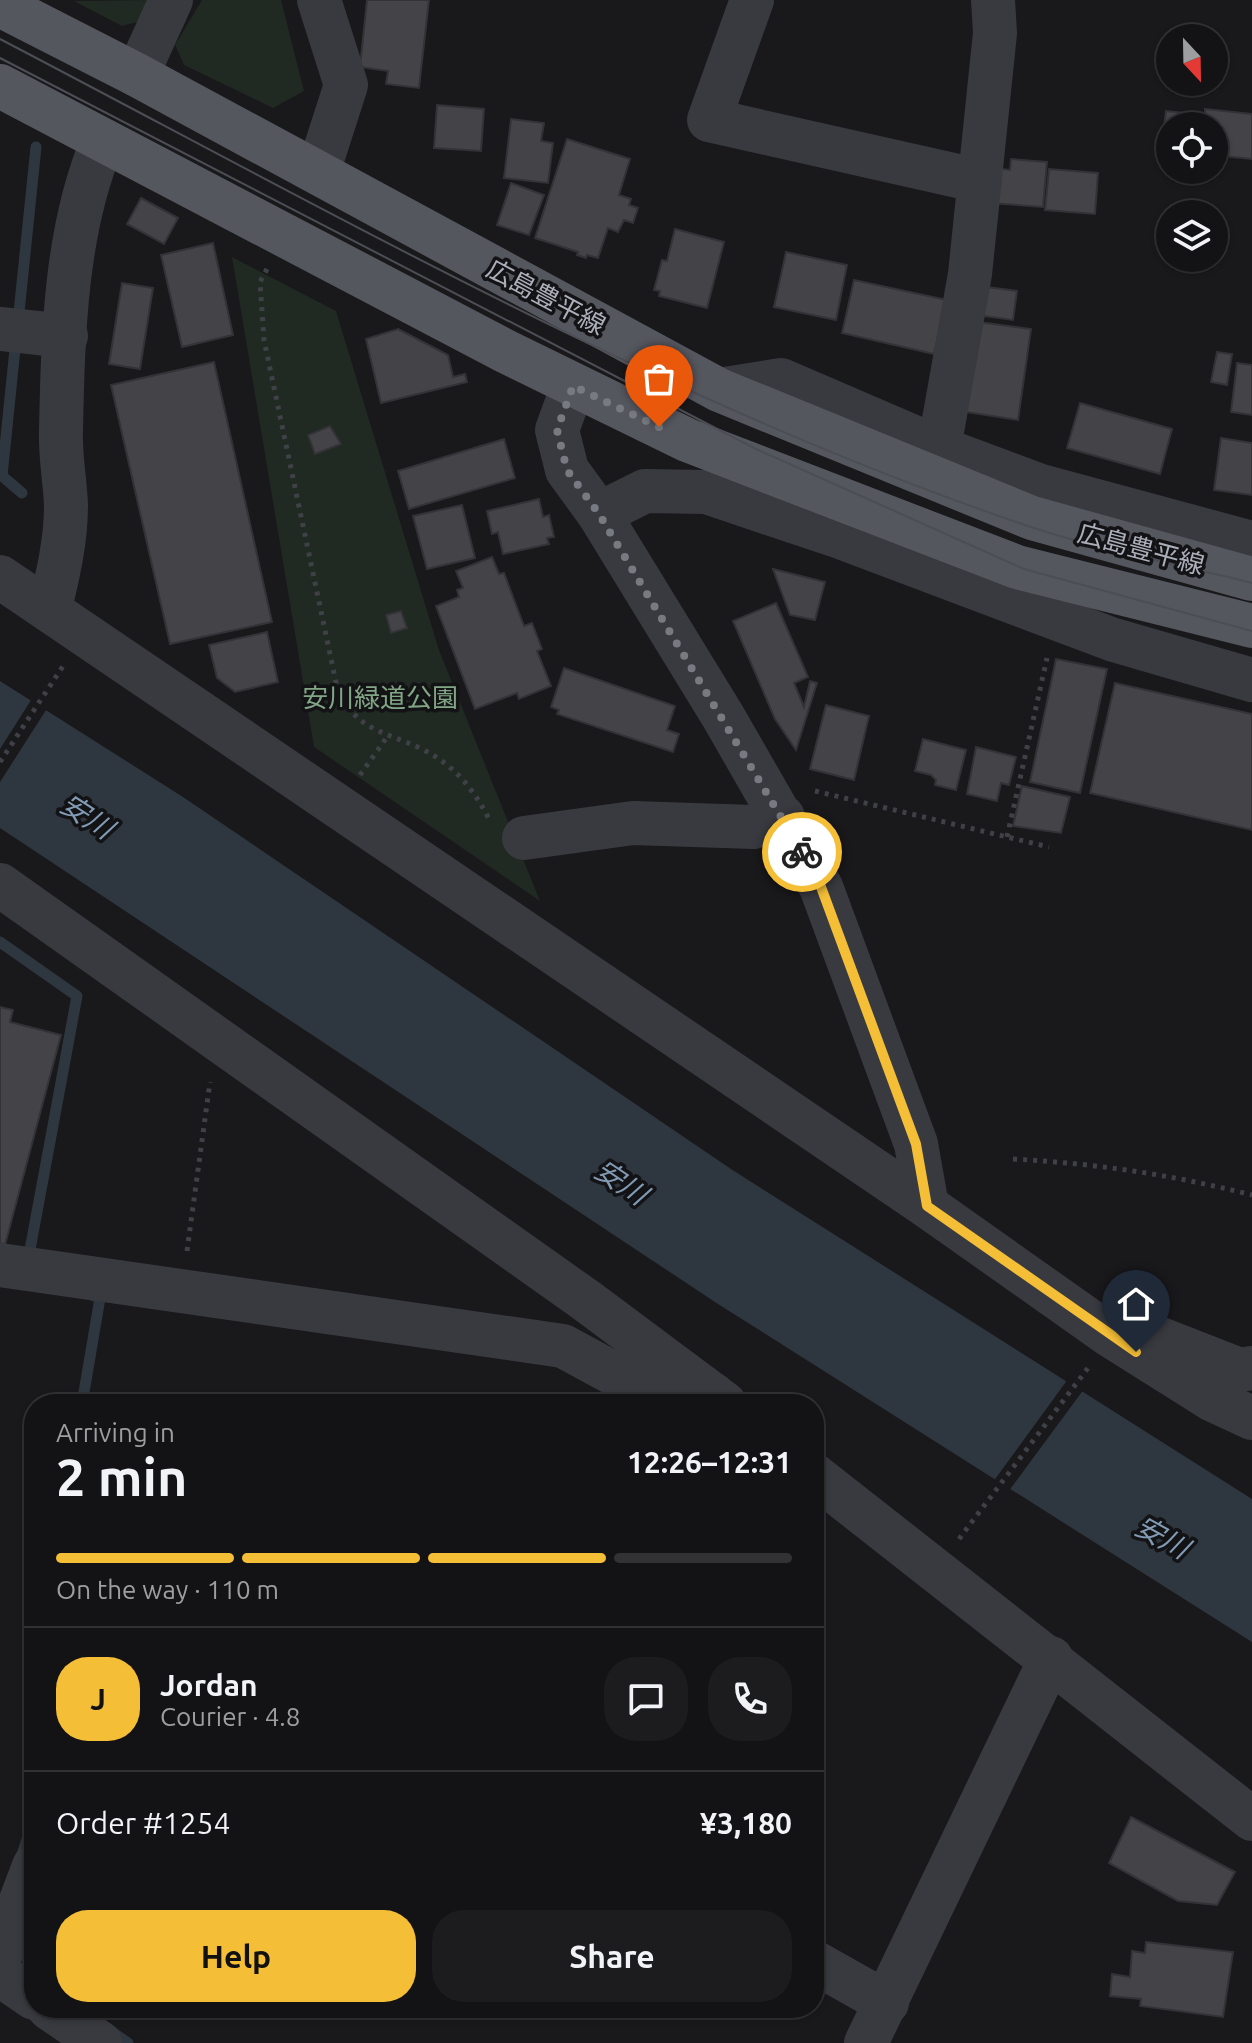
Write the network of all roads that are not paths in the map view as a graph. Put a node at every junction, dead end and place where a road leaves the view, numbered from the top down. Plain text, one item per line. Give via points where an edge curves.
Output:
1 (171, 0) edge
2 (319, 0) edge
3 (752, 0) edge
4 (993, 0) edge
5 (0, 5) edge
6 (137, 75) junction
7 (0, 86) edge
8 (103, 141) junction
9 (318, 172) junction
10 (980, 181) junction
11 (31, 332) edge
12 (573, 386) junction
13 (719, 390) junction
14 (939, 448) junction
15 (599, 514) junction
16 (1252, 543) edge
17 (0, 561) edge
18 (0, 577) edge
19 (1252, 579) edge
20 (50, 608) junction
21 (1252, 626) edge
22 (1252, 680) edge
23 (783, 817) junction
24 (508, 835) road end
25 (0, 885) edge
26 (927, 1206) junction
27 (0, 1265) edge
28 (1099, 1343) junction
29 (1252, 1368) edge
30 (651, 1394) edge
31 (711, 1394) edge
32 (1252, 1418) edge
33 (824, 1496) edge
34 (1051, 1658) junction
35 (1252, 1819) edge
36 (24, 1892) edge
37 (0, 1956) edge
38 (824, 1968) edge
39 (0, 1975) edge
40 (24, 1991) edge
41 (887, 2003) junction
42 (64, 2018) edge
43 (100, 2043) edge
44 (866, 2043) edge

1 - 6 street
2 - 9 street via 346,85
3 - 10 street via 709,120
4 - 10 street via 995,33
5 - 6 main road, 広島豊平線
6 - 9 main road, 広島豊平線
7 - 8 main road, 広島豊平線
8 - 11 street via 75,234
8 - 12 main road, 広島豊平線
9 - 13 main road, 広島豊平線
10 - 14 street via 970,274
11 - 20 street via 60,434 66,505 63,555
12 - 15 street via 557,430 567,470
12 - 21 main road, 広島豊平線 via 687,440 1017,567
13 - 14 street via 781,380
13 - 19 main road, 広島豊平線 via 1032,518
14 - 16 street via 1041,486
15 - 22 street via 645,491 706,492 1111,639
15 - 23 street
17 - 20 street
18 - 20 street
20 - 26 street
23 - 24 street via 754,827 633,823
23 - 26 street via 821,887 916,1144
25 - 31 street
26 - 28 street
27 - 30 street via 563,1346
28 - 29 street via 1140,1329 1240,1370
28 - 32 street
33 - 34 street
34 - 35 street
34 - 41 street
36 - 37 street
38 - 41 street
39 - 40 street
41 - 44 street
42 - 43 street

